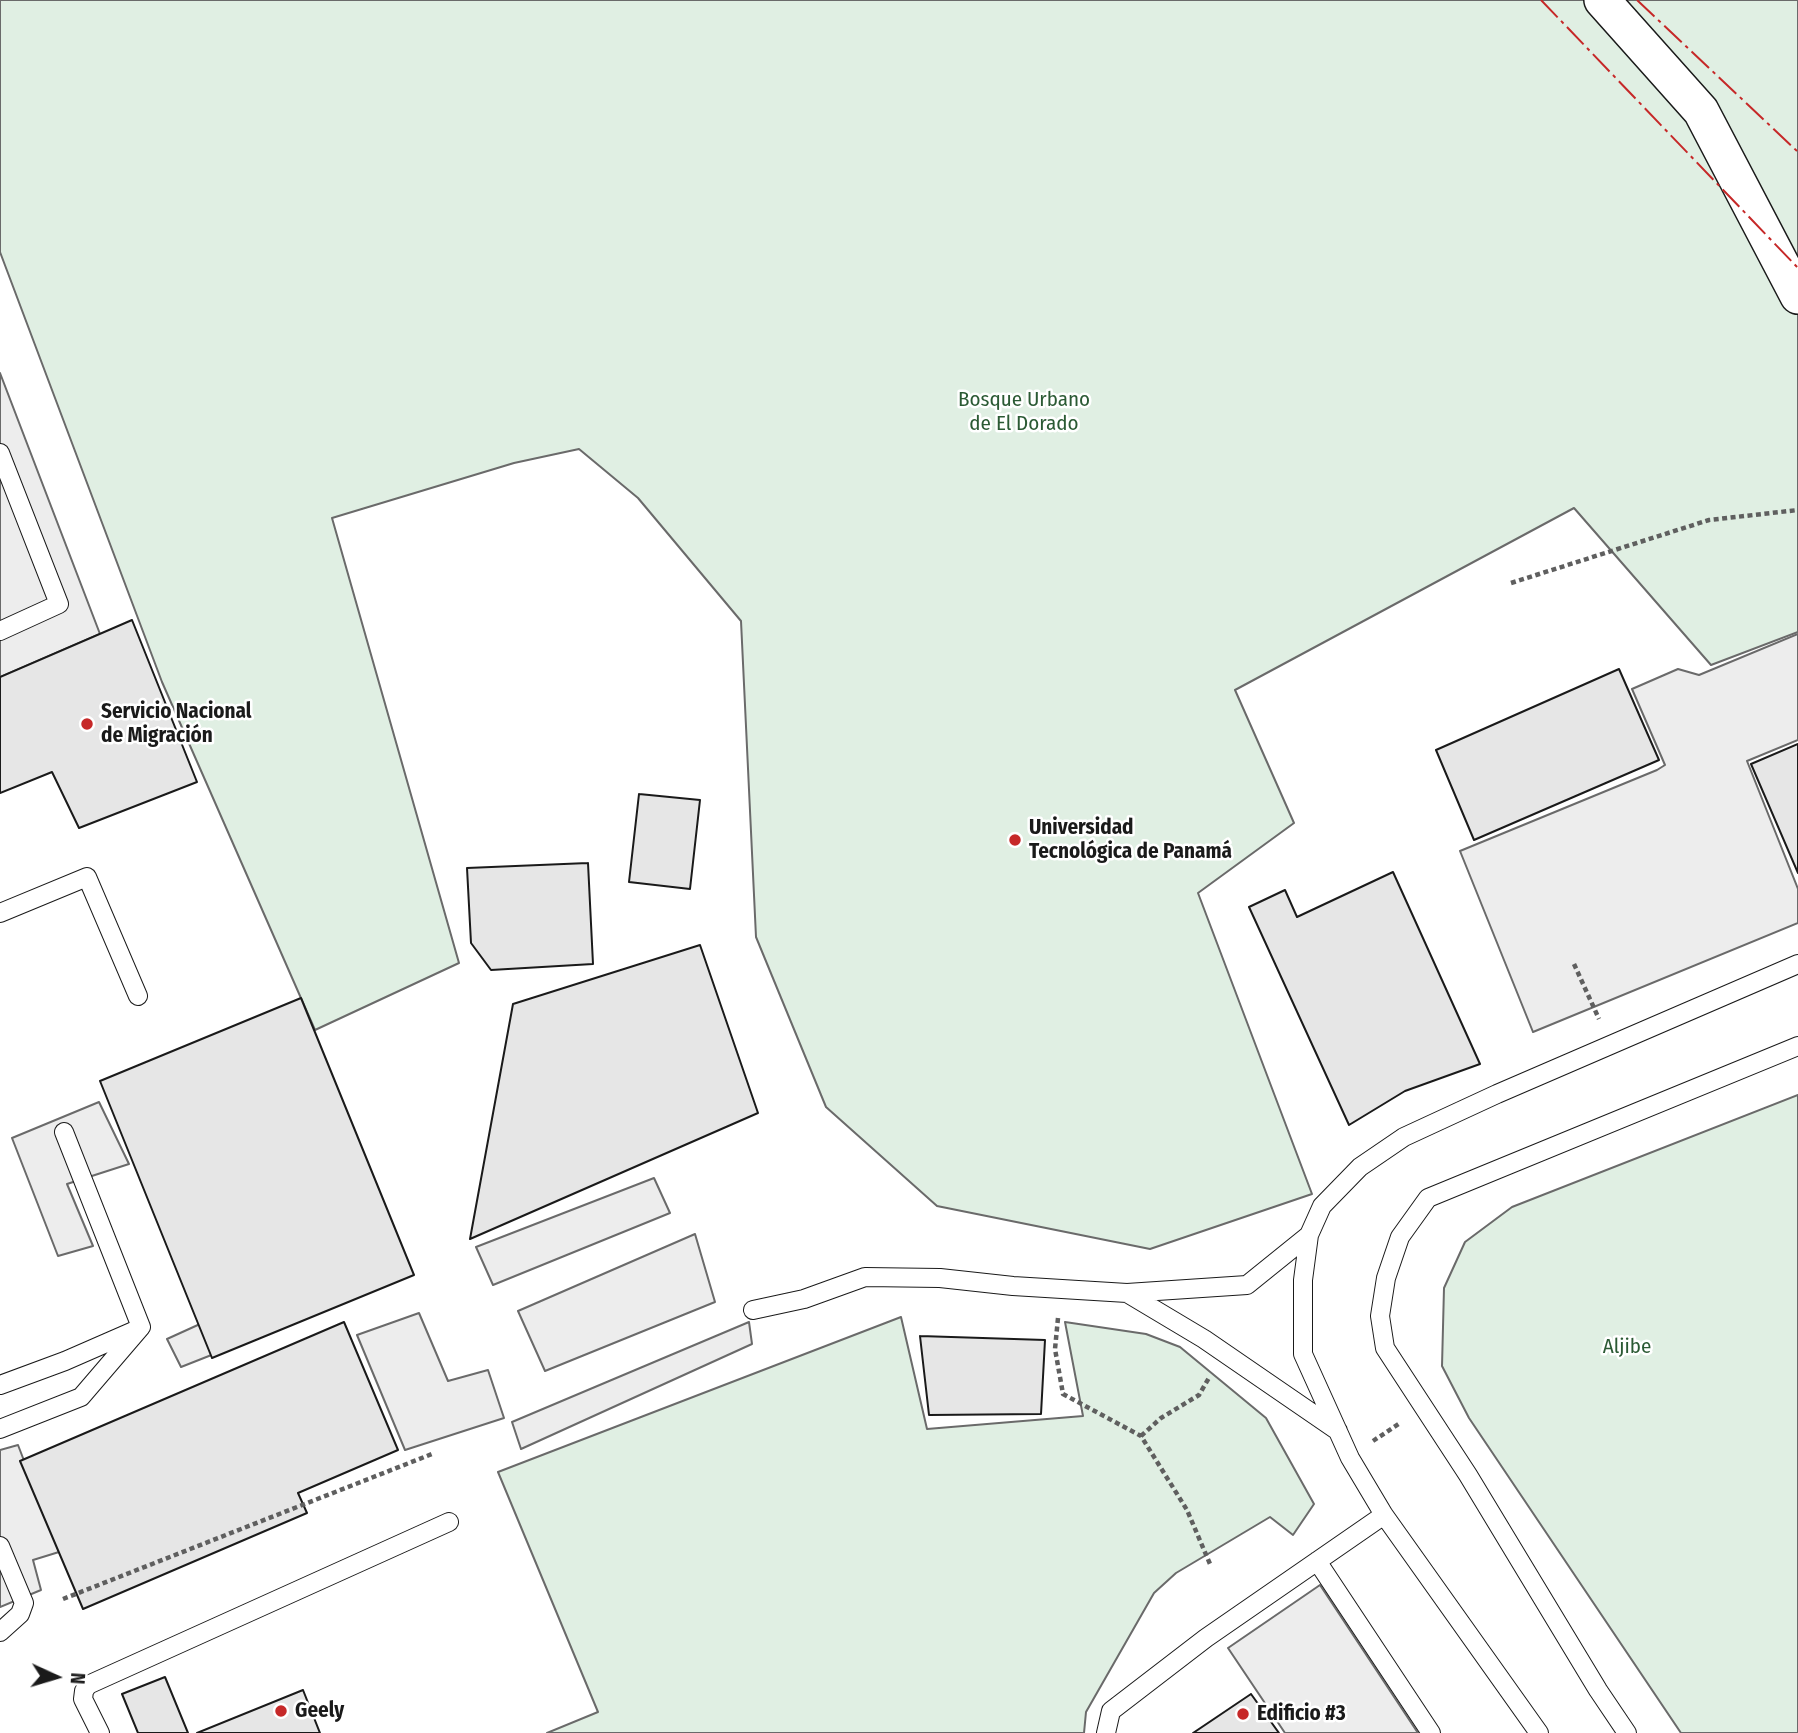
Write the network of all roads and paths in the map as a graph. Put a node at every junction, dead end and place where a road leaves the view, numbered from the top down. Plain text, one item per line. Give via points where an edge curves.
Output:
1 (1602, 0) edge
2 (1798, 296) edge
3 (0, 453) edge
4 (1798, 510) edge
5 (1511, 583) dead end
6 (0, 631) edge
7 (0, 913) edge
8 (1574, 964) dead end
9 (1798, 964) edge
10 (138, 996) dead end
11 (1599, 1019) dead end
12 (1798, 1046) edge
13 (64, 1132) dead end
14 (1308, 1236) junction
15 (1127, 1293) junction
16 (753, 1310) dead end
17 (1059, 1310) dead end
18 (141, 1327) junction
19 (1215, 1368) dead end
20 (0, 1385) edge
21 (1423, 1407) junction
22 (0, 1429) edge
23 (1338, 1431) junction
24 (1141, 1436) junction
25 (432, 1454) dead end
26 (1350, 1458) junction
27 (1384, 1514) junction
28 (449, 1522) dead end
29 (0, 1546) edge
30 (1317, 1561) junction
31 (1210, 1564) dead end
32 (63, 1599) dead end
33 (0, 1632) edge
34 (100, 1733) edge
35 (1106, 1733) edge
36 (1431, 1733) edge
37 (1539, 1733) edge
38 (1627, 1733) edge

1 - 2 street via 1701,111
3 - 6 lane via 59,604
4 - 5 path via 1709,520
7 - 10 lane via 87,877
8 - 11 path
9 - 14 lane via 1404,1138 1360,1167 1322,1206
12 - 21 lane via 1428,1198 1399,1237 1380,1316 1385,1348
13 - 18 lane
14 - 15 lane via 1247,1285
14 - 23 lane via 1303,1354
15 - 16 lane via 940,1278 865,1277
15 - 23 lane via 1204,1339
17 - 24 path via 1055,1349 1063,1394
18 - 20 lane
18 - 22 lane via 81,1397
19 - 24 path via 1199,1395
21 - 26 path
21 - 38 lane
23 - 26 lane
24 - 31 path via 1187,1510
25 - 32 path
26 - 27 lane
27 - 30 lane
27 - 37 lane
28 - 34 lane via 88,1685 83,1699
29 - 33 lane via 24,1602 20,1614
30 - 35 lane via 1111,1711
30 - 36 lane

